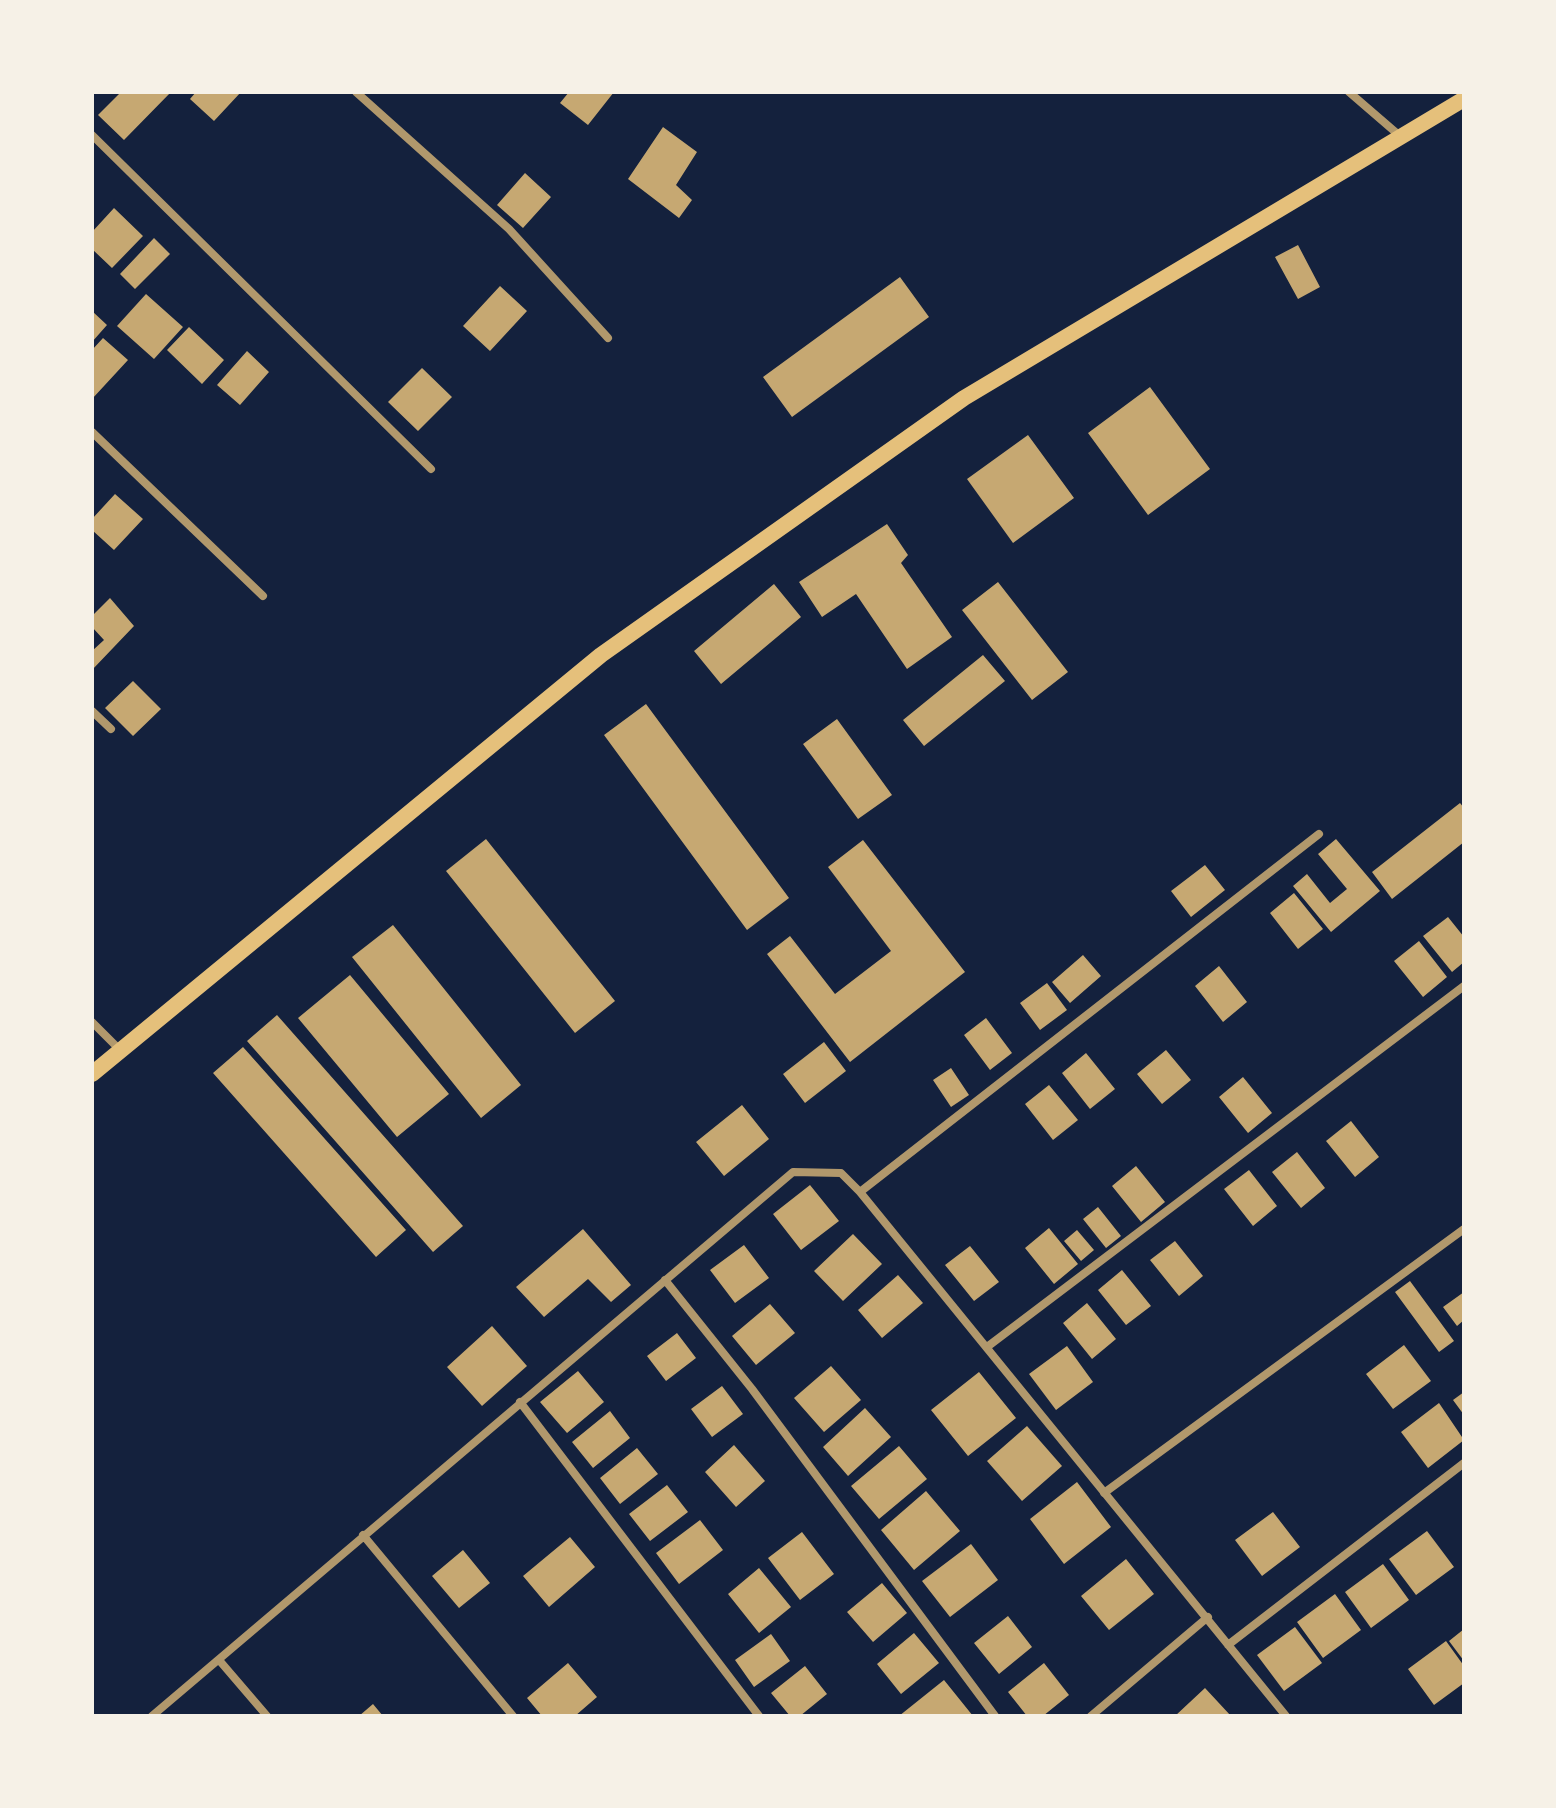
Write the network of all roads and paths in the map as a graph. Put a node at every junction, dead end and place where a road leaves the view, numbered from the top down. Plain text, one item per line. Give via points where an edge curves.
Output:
1 (356, 92) edge
2 (1349, 92) edge
3 (1464, 99) edge
4 (92, 135) edge
5 (1400, 137) junction
6 (608, 338) dead end
7 (92, 432) edge
8 (431, 469) dead end
9 (263, 596) dead end
10 (92, 711) edge
11 (111, 729) dead end
12 (1319, 834) dead end
13 (1464, 986) edge
14 (92, 1022) edge
15 (120, 1051) junction
16 (92, 1074) edge
17 (860, 1192) junction
18 (1464, 1229) edge
19 (665, 1280) junction
20 (987, 1347) junction
21 (520, 1402) junction
22 (1464, 1463) edge
23 (1104, 1493) junction
24 (363, 1535) junction
25 (1208, 1617) junction
26 (1228, 1645) junction
27 (219, 1660) junction
28 (152, 1716) edge
29 (267, 1716) edge
30 (513, 1716) edge
31 (759, 1716) edge
32 (995, 1716) edge
33 (1091, 1716) edge
34 (1286, 1716) edge

1 - 6 street via 509,229
2 - 5 street
3 - 5 highway
4 - 8 street
5 - 15 highway via 964,398 601,655
7 - 9 street
10 - 11 street
12 - 17 street
13 - 20 street
14 - 15 street
15 - 16 highway
17 - 19 street via 841,1173 793,1172
17 - 20 street
18 - 23 street
19 - 21 street
19 - 32 street
20 - 23 street
21 - 24 street
21 - 31 street
22 - 26 street
23 - 25 street
24 - 27 street
24 - 30 street
25 - 26 street
25 - 33 street
26 - 34 street
27 - 28 street
27 - 29 street

